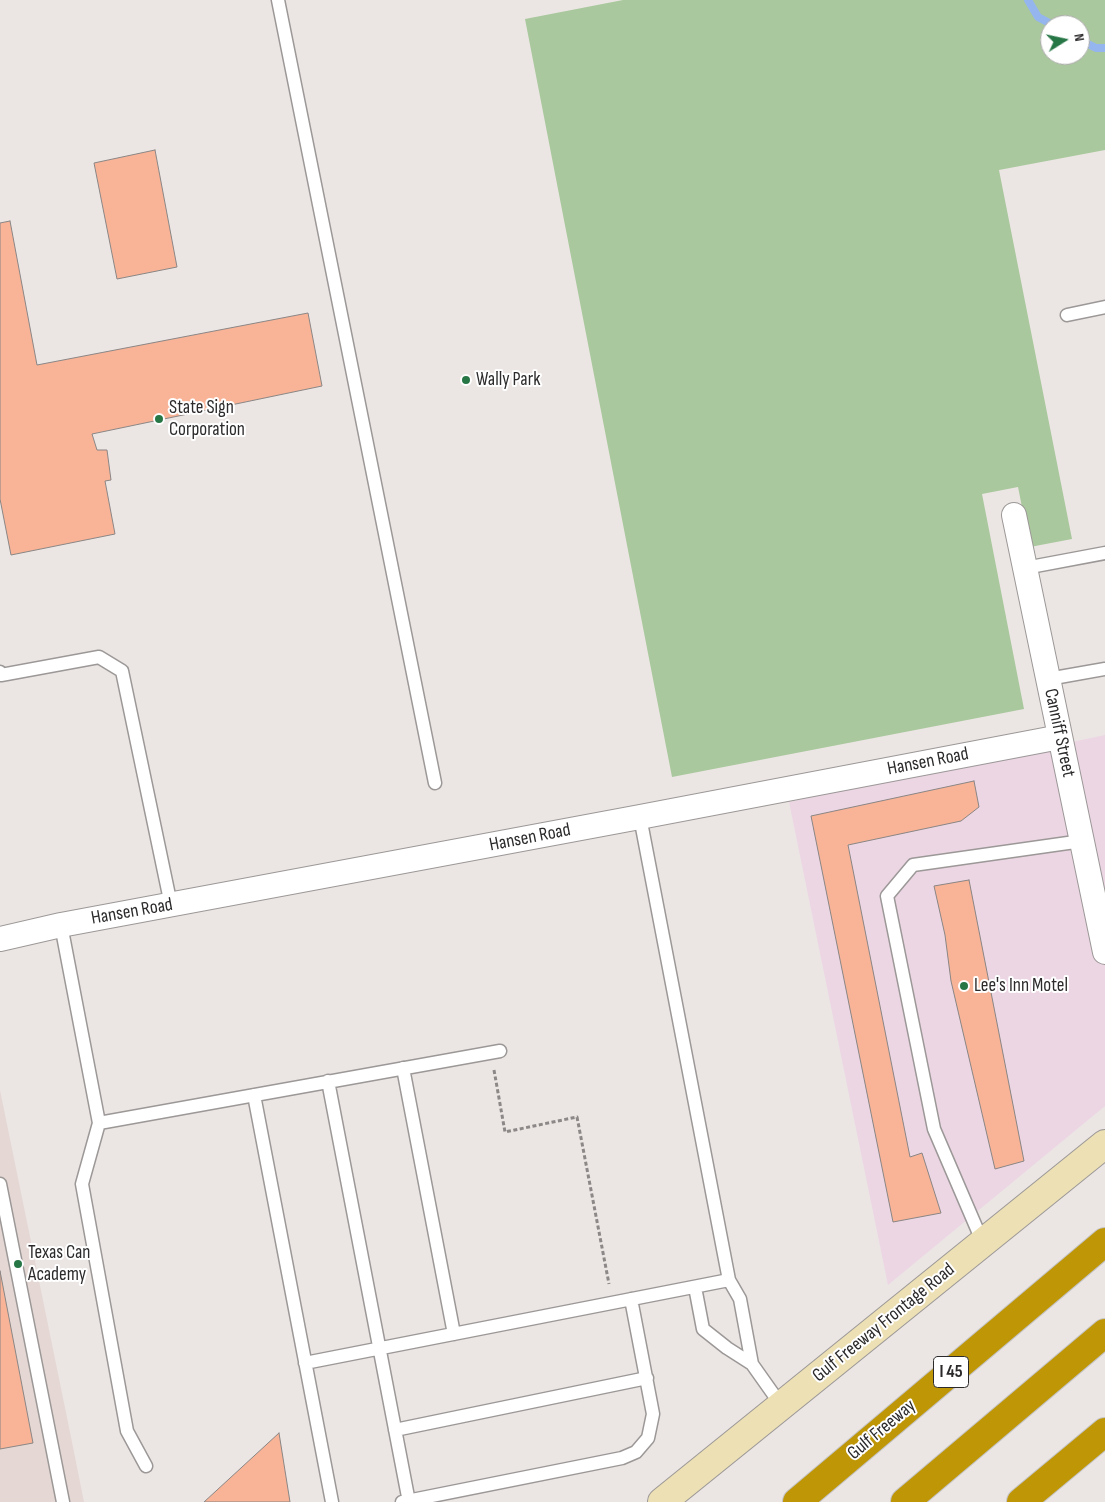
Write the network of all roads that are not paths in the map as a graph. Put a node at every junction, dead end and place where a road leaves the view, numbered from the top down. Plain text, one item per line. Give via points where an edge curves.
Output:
1 (278, 0) edge
2 (1105, 307) edge
3 (1067, 315) dead end
4 (1014, 515) dead end
5 (1105, 553) edge
6 (1025, 568) junction
7 (1105, 669) edge
8 (0, 672) edge
9 (1048, 679) junction
10 (1060, 736) junction
11 (435, 783) dead end
12 (640, 818) junction
13 (1082, 841) junction
14 (171, 905) junction
15 (1102, 918) edge
16 (61, 925) junction
17 (0, 939) edge
18 (1105, 952) edge
19 (495, 1052) road end
20 (403, 1068) junction
21 (328, 1082) junction
22 (254, 1094) junction
23 (99, 1123) junction
24 (1105, 1144) edge
25 (0, 1184) edge
26 (1105, 1242) edge
27 (984, 1243) junction
28 (729, 1280) junction
29 (695, 1286) junction
30 (631, 1299) junction
31 (1105, 1333) edge
32 (454, 1334) junction
33 (379, 1348) junction
34 (305, 1363) junction
35 (752, 1364) junction
36 (647, 1378) junction
37 (781, 1405) junction
38 (395, 1430) junction
39 (1105, 1432) edge
40 (146, 1466) dead end
41 (63, 1502) edge
42 (332, 1502) edge
43 (407, 1502) edge
44 (662, 1502) edge
45 (797, 1502) edge
46 (905, 1502) edge
47 (1022, 1502) edge

1 - 11 lane
2 - 3 lane
4 - 6 street, Canniff Street
5 - 6 lane
6 - 9 street, Canniff Street
7 - 9 lane
8 - 14 lane via 1,675 99,657 122,671
9 - 10 street, Canniff Street
10 - 12 street, Hansen Road
10 - 13 street, Canniff Street
12 - 14 street, Hansen Road
12 - 28 lane
13 - 15 street, Canniff Street
13 - 27 lane via 913,866 887,896 934,1129
14 - 16 street, Hansen Road
15 - 18 street, Canniff Street
16 - 17 street, Hansen Road
16 - 23 lane
19 - 20 lane
20 - 21 lane
20 - 32 lane
21 - 22 lane
21 - 33 lane
22 - 23 lane
22 - 34 lane
23 - 40 lane via 82,1184 127,1431
24 - 27 main road, Gulf Freeway Frontage Road
25 - 41 lane
26 - 45 highway, Gulf Freeway / I 45
27 - 37 main road, Gulf Freeway Frontage Road
28 - 29 lane
28 - 35 lane via 740,1299
29 - 30 lane
29 - 35 lane via 703,1329
30 - 32 lane
30 - 36 lane
31 - 46 highway
32 - 33 lane
33 - 34 lane
33 - 38 lane
34 - 42 lane
35 - 37 lane
36 - 38 lane
36 - 43 lane via 653,1414 648,1438 636,1452 622,1458
37 - 44 main road, Gulf Freeway Frontage Road
38 - 43 lane
39 - 47 highway

